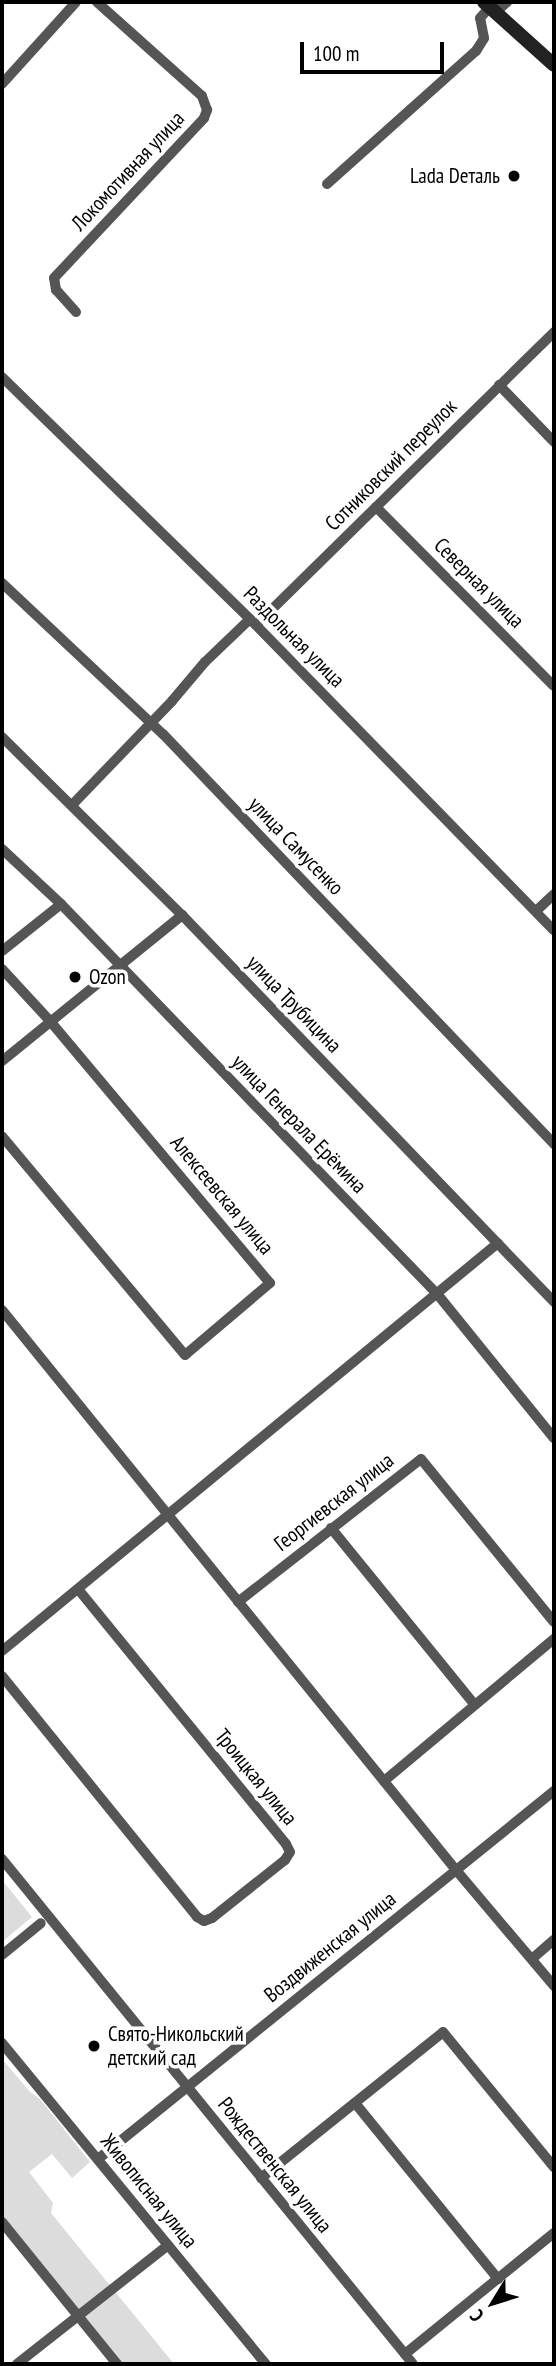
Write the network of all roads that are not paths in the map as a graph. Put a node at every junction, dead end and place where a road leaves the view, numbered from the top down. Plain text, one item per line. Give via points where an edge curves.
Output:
1 (76, 2) edge
2 (97, 2) edge
3 (495, 6) edge
4 (554, 65) edge
5 (2, 84) edge
6 (327, 184) dead end
7 (76, 312) dead end
8 (554, 332) edge
9 (2, 377) edge
10 (499, 385) junction
11 (554, 442) edge
12 (376, 507) junction
13 (2, 583) edge
14 (253, 622) junction
15 (554, 686) edge
16 (151, 723) junction
17 (2, 737) edge
18 (72, 804) junction
19 (2, 849) edge
20 (554, 894) edge
21 (61, 904) junction
22 (536, 911) junction
23 (182, 915) junction
24 (554, 930) edge
25 (2, 951) edge
26 (118, 964) junction
27 (2, 969) edge
28 (50, 1021) junction
29 (2, 1061) edge
30 (2, 1136) edge
31 (554, 1144) edge
32 (498, 1243) junction
33 (438, 1295) junction
34 (554, 1302) edge
35 (2, 1310) edge
36 (554, 1437) edge
37 (169, 1514) junction
38 (331, 1528) junction
39 (79, 1590) junction
40 (238, 1602) junction
41 (554, 1622) edge
42 (554, 1639) edge
43 (2, 1651) edge
44 (2, 1676) edge
45 (474, 1704) junction
46 (384, 1781) junction
47 (554, 1791) edge
48 (2, 1859) edge
49 (456, 1870) junction
50 (41, 1923) dead end
51 (554, 1940) edge
52 (2, 1955) edge
53 (533, 1958) junction
54 (554, 1986) edge
55 (2, 2043) edge
56 (187, 2087) junction
57 (355, 2102) junction
58 (98, 2159) junction
59 (554, 2167) edge
60 (261, 2178) junction
61 (2, 2222) edge
62 (554, 2233) edge
63 (168, 2245) junction
64 (498, 2278) junction
65 (79, 2318) junction
66 (405, 2354) junction
67 (17, 2364) edge
68 (117, 2364) edge
69 (266, 2364) edge
70 (414, 2364) edge

1 - 5 street
2 - 7 street, Локомотивная улица via 202,96 207,110 54,278 52,284
3 - 4 main road
3 - 6 street via 480,18 484,38 476,51
8 - 10 street, Сотниковский переулок
9 - 14 street, Раздольная улица
10 - 11 street
10 - 12 street, Сотниковский переулок
12 - 14 street, Сотниковский переулок
12 - 15 street, Северная улица
13 - 16 street, улица Самусенко
14 - 16 street, Сотниковский переулок via 205,662
14 - 22 street, Раздольная улица
16 - 18 street, Сотниковский переулок
16 - 31 street, улица Самусенко
17 - 18 street, улица Трубицина
18 - 23 street, улица Трубицина
19 - 21 street, улица Генерала Ерёмина
20 - 22 street
21 - 25 street
21 - 26 street, улица Генерала Ерёмина
22 - 24 street, Раздольная улица
23 - 26 street
23 - 32 street, улица Трубицина
26 - 28 street
26 - 33 street, улица Генерала Ерёмина
27 - 28 street
28 - 29 street
28 - 30 street, Алексеевская улица via 270,1283 186,1355
32 - 33 street
32 - 34 street, улица Трубицина
33 - 36 street, улица Генерала Ерёмина
33 - 37 street
35 - 37 street
37 - 39 street
37 - 40 street
38 - 40 street, Георгиевская улица
38 - 41 street, Георгиевская улица via 421,1459
38 - 45 street
39 - 43 street
39 - 44 street, Троицкая улица via 286,1844 290,1852 285,1860 212,1918 204,1921 197,1917
40 - 46 street
42 - 45 street
45 - 46 street
46 - 49 street
47 - 49 street, Воздвиженская улица
48 - 56 street, Рождественская улица
49 - 53 street
49 - 56 street, Воздвиженская улица
50 - 52 street
51 - 53 street
53 - 54 street
55 - 58 street, Живописная улица
56 - 58 street, Воздвиженская улица
56 - 60 street, Рождественская улица
57 - 59 street via 443,2032
57 - 60 street
57 - 64 street
58 - 63 street, Живописная улица
60 - 66 street, Рождественская улица
61 - 65 street
62 - 64 street
63 - 65 street
63 - 69 street, Живописная улица
64 - 66 street
65 - 67 street
65 - 68 street
66 - 70 street, Рождественская улица

